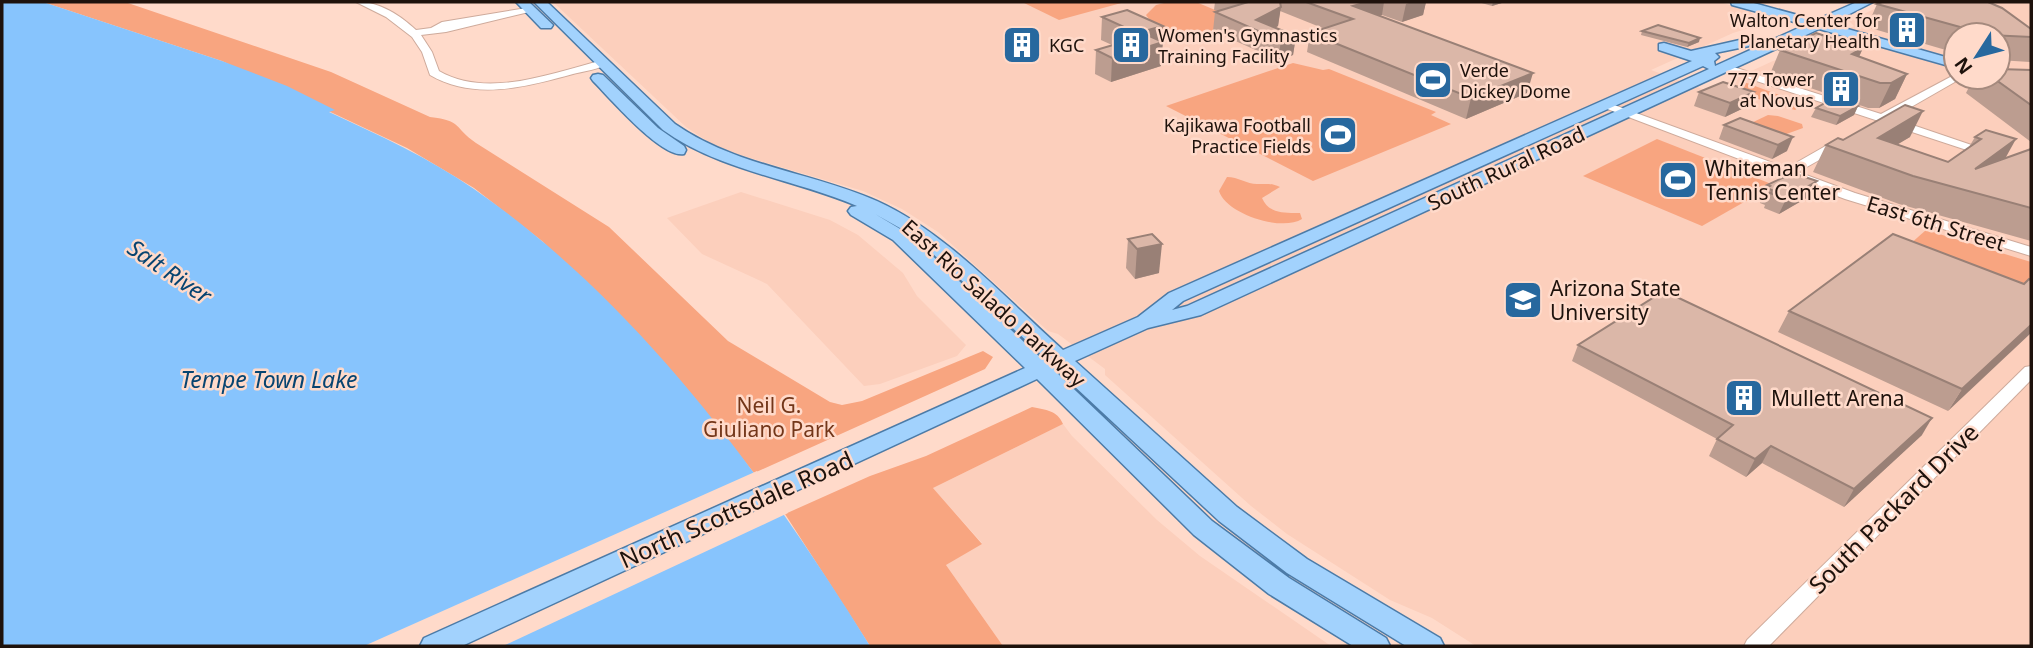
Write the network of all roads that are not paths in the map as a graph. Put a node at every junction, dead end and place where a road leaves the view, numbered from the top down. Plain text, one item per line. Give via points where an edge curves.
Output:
1 (361, 2) edge
2 (1737, 2) edge
3 (1756, 2) edge
4 (1839, 2) edge
5 (1867, 2) edge
6 (531, 4) edge
7 (1812, 21) junction
8 (414, 33) junction
9 (1744, 43) junction
10 (1664, 47) junction
11 (1942, 58) edge
12 (1705, 60) junction
13 (595, 65) junction
14 (1724, 67) junction
15 (1676, 82) junction
16 (1942, 85) edge
17 (1606, 105) junction
18 (1626, 113) junction
19 (1882, 118) junction
20 (1864, 129) edge
21 (1848, 138) edge
22 (2004, 158) edge
23 (1788, 173) junction
24 (2031, 252) edge
25 (1141, 323) junction
26 (1048, 365) junction
27 (2031, 371) edge
28 (434, 646) edge
29 (1376, 646) edge
30 (1430, 646) edge
31 (1755, 646) edge

1 - 8 street via 389,14
2 - 7 main road
3 - 7 main road
4 - 7 main road, South Rural Road
5 - 7 main road, South Rural Road
6 - 8 street via 469,24
6 - 13 main road, East Rio Salado Parkway
7 - 9 main road, South Rural Road
7 - 11 main road
7 - 14 main road, South Rural Road
8 - 13 street via 427,50 434,74 455,83 509,84
9 - 10 main road via 1700,53
9 - 12 main road, South Rural Road
10 - 12 main road
10 - 15 main road via 1684,60
12 - 15 main road, South Rural Road
13 - 26 main road, East Rio Salado Parkway via 652,131 686,156 828,200 869,216 900,236
14 - 15 main road, South Rural Road
14 - 19 street
15 - 17 main road, South Rural Road
15 - 18 main road, South Rural Road
16 - 19 street
17 - 18 street, East 6th Street
17 - 25 main road, South Rural Road via 1176,297
18 - 23 street, East 6th Street
18 - 25 main road, South Rural Road via 1194,311
19 - 20 street
19 - 22 street
21 - 23 street
23 - 24 street, East 6th Street via 1890,210
25 - 26 main road, South Rural Road
26 - 28 main road, North Scottsdale Road
26 - 29 main road, East Rio Salado Parkway via 1203,528 1279,586
26 - 30 main road, East Rio Salado Parkway via 1297,566
27 - 31 street, South Packard Drive

